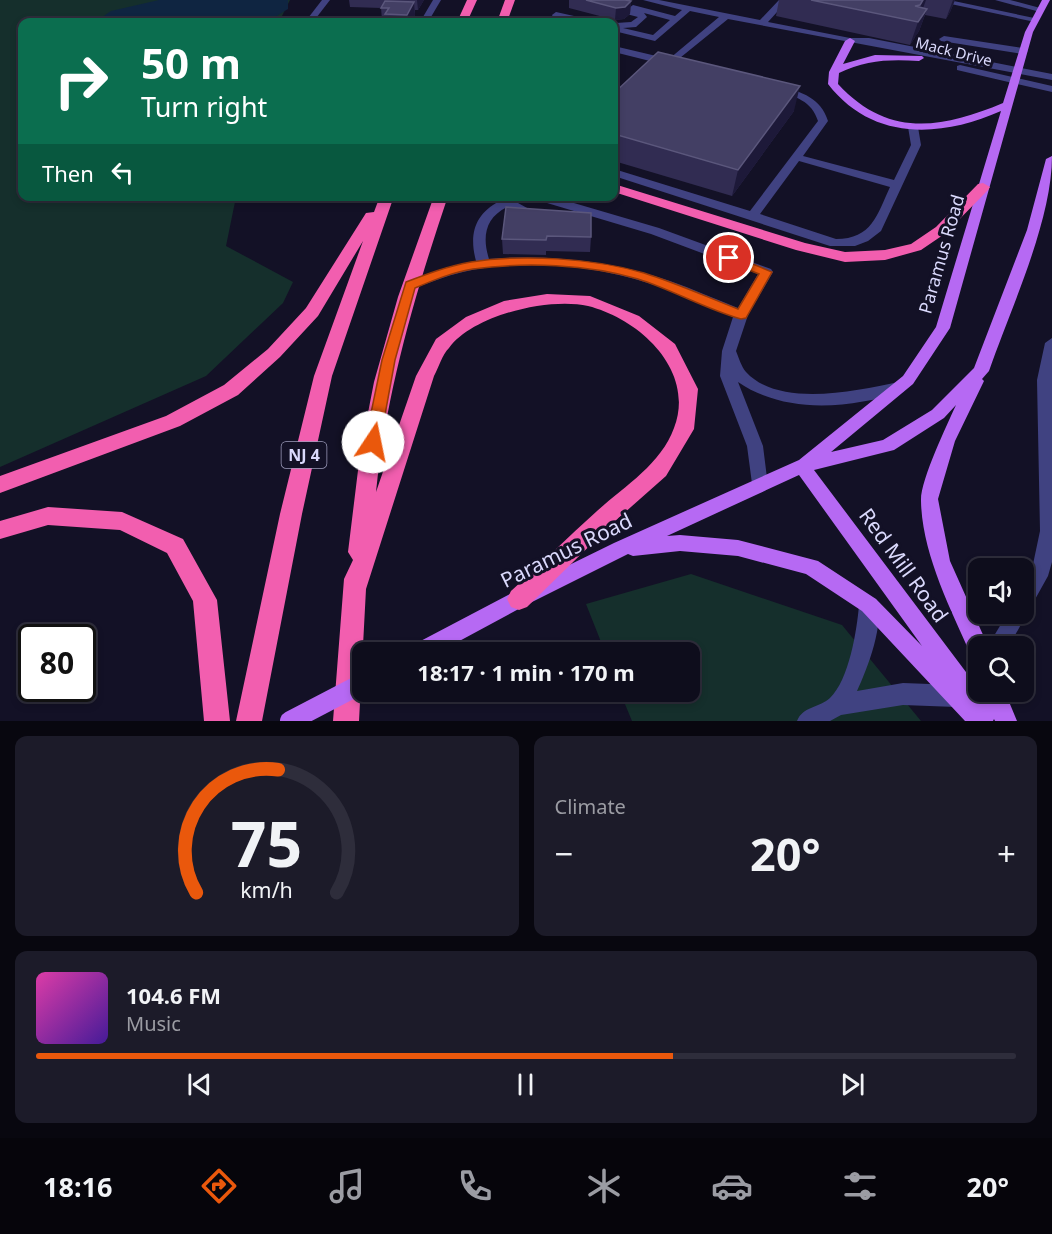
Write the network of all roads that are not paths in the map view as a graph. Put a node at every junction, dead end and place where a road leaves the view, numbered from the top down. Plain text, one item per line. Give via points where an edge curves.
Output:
1 (326, 0) edge
2 (436, 0) edge
3 (472, 0) edge
4 (510, 0) edge
5 (596, 0) edge
6 (647, 0) edge
7 (784, 0) edge
8 (936, 0) edge
9 (999, 0) edge
10 (1043, 4) edge
11 (688, 9) junction
12 (556, 15) dead end
13 (726, 16) junction
14 (312, 18) edge
15 (426, 18) edge
16 (464, 18) edge
17 (503, 18) edge
18 (569, 18) edge
19 (677, 19) junction
20 (1035, 19) junction
21 (762, 23) junction
22 (618, 27) edge
23 (618, 28) edge
24 (944, 39) dead end
25 (850, 41) junction
26 (618, 50) edge
27 (1023, 51) junction
28 (919, 58) junction
29 (834, 72) junction
30 (1016, 76) junction
31 (1052, 77) edge
32 (772, 87) edge
33 (1052, 89) edge
34 (1007, 105) junction
35 (913, 126) junction
36 (796, 157) junction
37 (1052, 159) edge
38 (618, 173) edge
39 (897, 185) junction
40 (983, 187) junction
41 (618, 189) edge
42 (382, 201) edge
43 (383, 201) edge
44 (439, 201) edge
45 (502, 201) edge
46 (508, 201) edge
47 (549, 201) edge
48 (753, 216) junction
49 (542, 221) edge
50 (576, 223) edge
51 (655, 231) junction
52 (484, 265) junction
53 (410, 285) junction
54 (741, 315) junction
55 (1052, 343) edge
56 (729, 351) junction
57 (981, 371) junction
58 (898, 388) junction
59 (802, 466) junction
60 (0, 485) edge
61 (759, 486) junction
62 (0, 530) edge
63 (621, 549) junction
64 (1034, 583) edge
65 (354, 590) junction
66 (519, 599) junction
67 (869, 605) junction
68 (973, 636) edge
69 (439, 642) edge
70 (352, 689) edge
71 (956, 696) junction
72 (999, 702) edge
73 (838, 705) junction
74 (217, 721) edge
75 (249, 721) edge
76 (290, 721) edge
77 (346, 721) edge
78 (807, 721) edge
79 (980, 721) edge
80 (989, 721) edge
81 (1006, 721) edge

1 - 14 lane
2 - 15 lane
3 - 16 highway
4 - 17 highway
5 - 19 lane
5 - 22 lane via 656,19 644,30
6 - 11 lane
7 - 21 lane
8 - 20 lane
9 - 10 lane
10 - 20 main road, Paramus Road
11 - 13 lane
11 - 19 lane
12 - 18 lane
13 - 21 lane
13 - 26 lane via 675,64
19 - 23 lane via 655,38
20 - 27 main road, Paramus Road
21 - 25 lane
24 - 27 lane
25 - 28 lane, Mack Drive
25 - 29 main road
25 - 30 lane via 869,41
27 - 30 main road, Paramus Road
28 - 29 main road via 868,58
28 - 30 lane, Mack Drive
29 - 35 main road via 833,84 855,109 876,119
30 - 31 lane
30 - 33 lane, Mack Drive
30 - 34 main road, Paramus Road
32 - 36 lane via 803,95 822,113 823,121
34 - 35 main road via 981,118 955,124
34 - 40 main road, Paramus Road
35 - 39 lane via 916,145
36 - 39 lane
36 - 48 lane
37 - 57 main road, Paramus Road via 1033,230
38 - 48 lane
39 - 48 lane via 877,228 850,243 835,243
40 - 41 highway via 941,230 916,247 885,255 846,257
40 - 58 main road, Paramus Road via 943,328 908,380
42 - 60 highway via 312,312 274,353 231,390 173,421
43 - 75 highway, NJ 4 via 322,376
44 - 53 highway
45 - 52 lane via 482,220 478,243
46 - 49 lane
47 - 51 lane
50 - 51 lane
51 - 54 lane via 766,272
52 - 53 lane via 446,272
52 - 54 lane via 544,263 599,267 641,276
53 - 65 highway via 388,360 369,463
54 - 56 lane
55 - 64 lane via 1045,380 1049,531 1041,570
56 - 58 lane via 743,378 765,390 791,397 850,399
56 - 61 lane via 728,376 755,446
57 - 59 main road, Paramus Road via 938,414 888,445
57 - 68 main road via 947,441 929,499 941,561
58 - 59 main road, Paramus Road
59 - 61 main road, Paramus Road
59 - 80 main road, Red Mill Road
61 - 63 main road, Paramus Road
62 - 74 highway via 48,516 122,521 175,546 205,600
63 - 66 main road, Paramus Road
63 - 67 main road via 680,543 738,548 811,567
65 - 66 highway via 424,375 442,343 472,321 510,305 547,299 590,301 633,320 669,348 689,388 684,429 659,470
65 - 77 highway
66 - 69 main road, Paramus Road
67 - 71 main road
67 - 73 lane via 866,642 855,675
70 - 76 main road, bridge
71 - 73 lane via 903,694
71 - 79 main road
72 - 81 main road
73 - 78 lane

